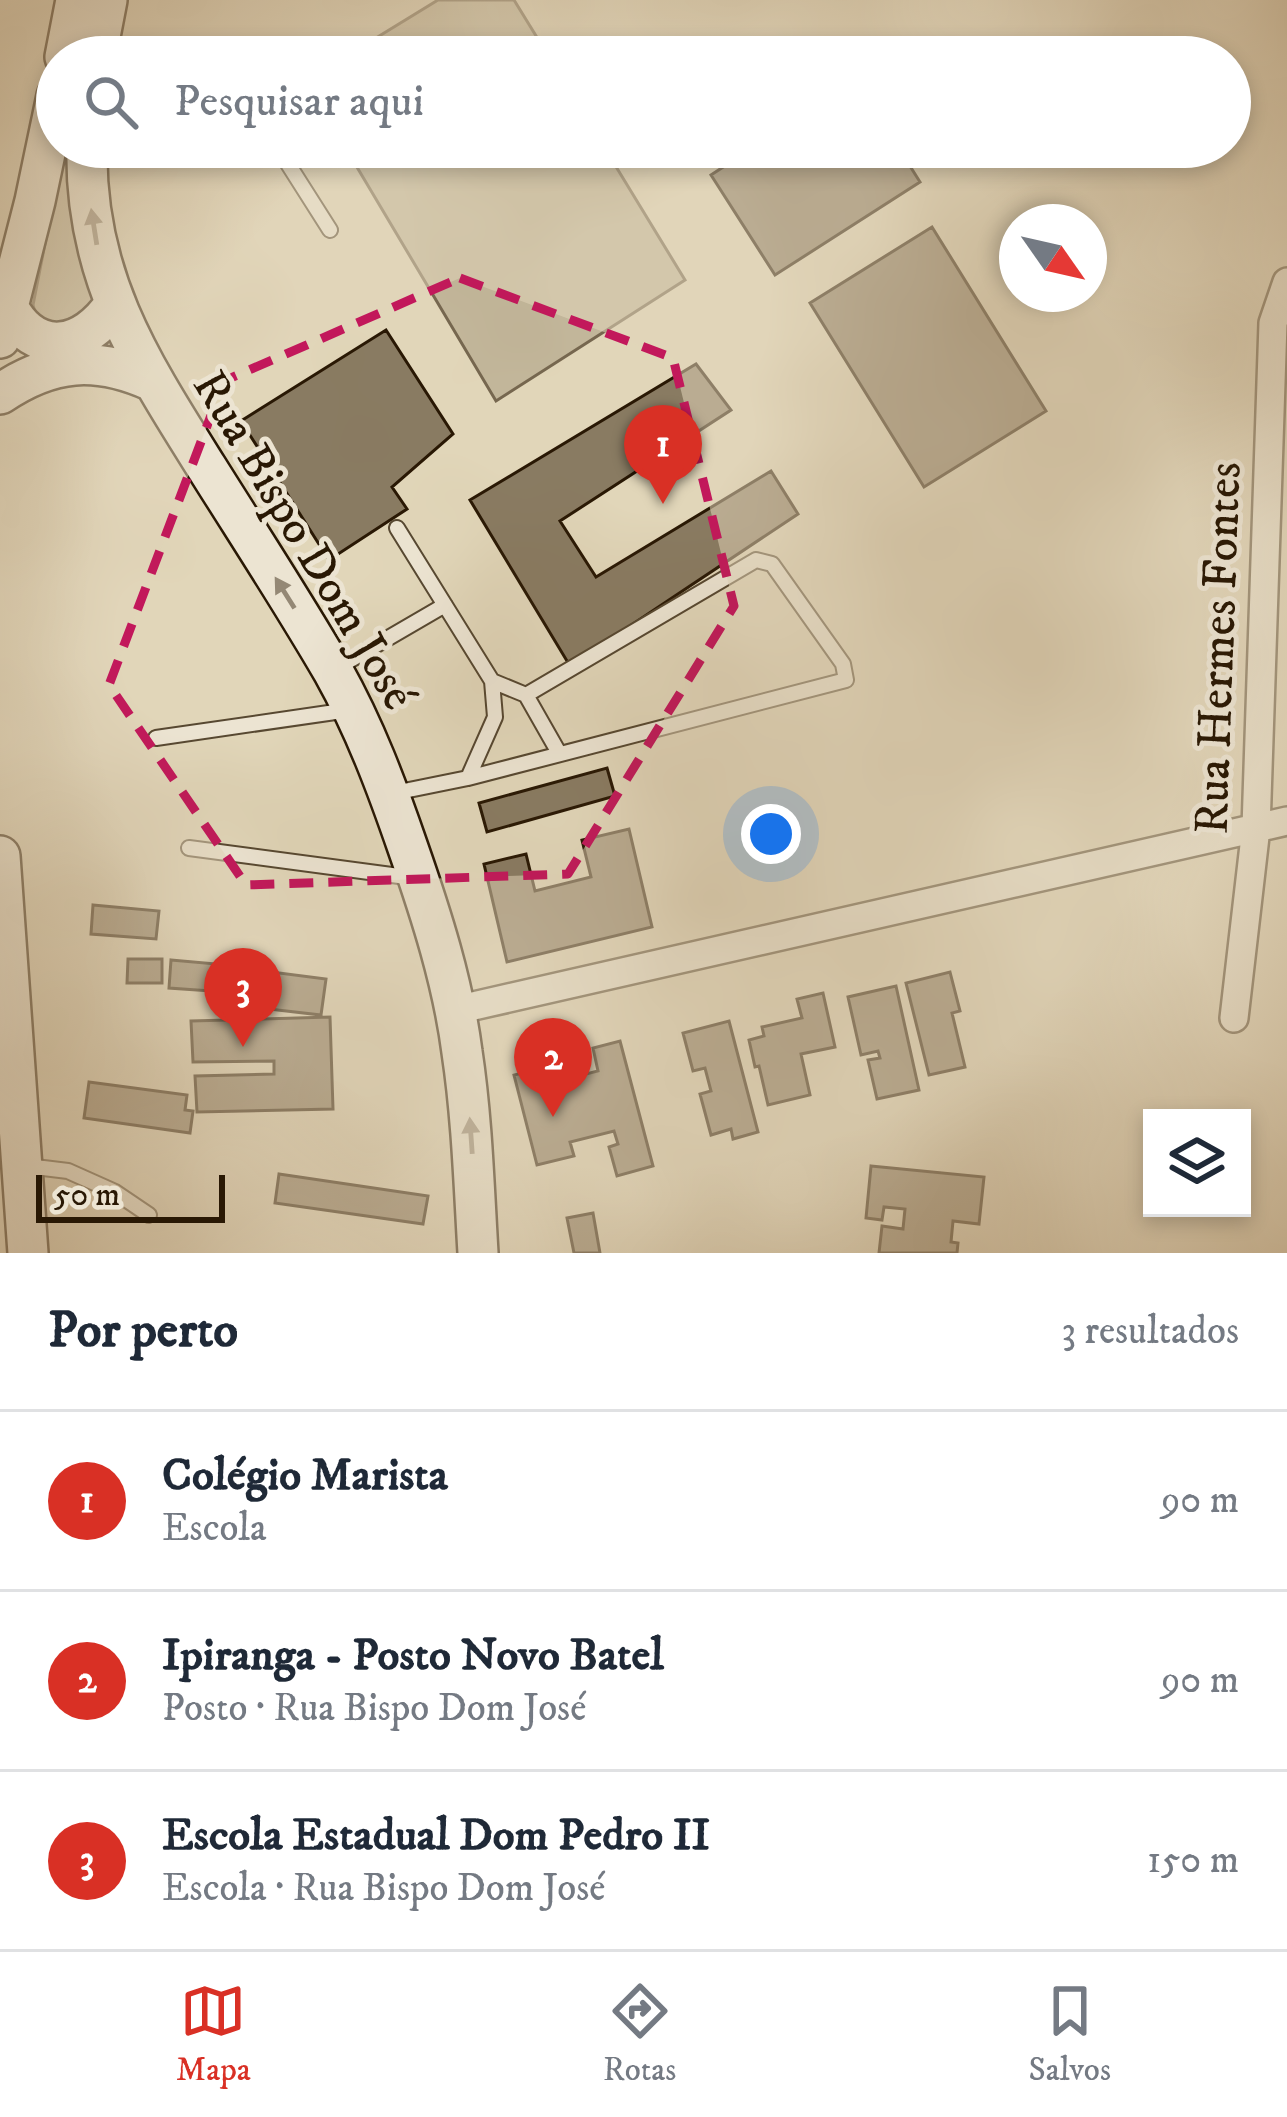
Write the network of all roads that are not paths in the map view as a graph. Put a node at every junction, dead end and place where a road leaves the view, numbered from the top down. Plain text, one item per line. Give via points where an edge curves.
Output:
1 (76, 0) edge
2 (107, 0) edge
3 (69, 36) edge
4 (100, 36) edge
5 (40, 168) edge
6 (88, 168) edge
7 (291, 168) edge
8 (330, 230) dead end
9 (1287, 282) edge
10 (114, 305) junction
11 (4, 323) edge
12 (1280, 323) edge
13 (152, 381) junction
14 (0, 394) edge
15 (397, 528) dead end
16 (445, 605) junction
17 (333, 671) junction
18 (492, 681) junction
19 (526, 695) junction
20 (355, 709) junction
21 (156, 738) dead end
22 (559, 753) junction
23 (468, 778) junction
24 (389, 794) junction
25 (1287, 821) edge
26 (1256, 828) junction
27 (189, 848) dead end
28 (0, 856) edge
29 (418, 879) junction
30 (456, 1010) junction
31 (1234, 1018) dead end
32 (22, 1165) junction
33 (148, 1215) dead end
34 (28, 1253) edge
35 (478, 1253) edge

1 - 3 main road
2 - 4 main road
5 - 11 main road
10 -> 6 main road, Rua Bispo Dom José via 94,238
7 - 8 lane
9 - 12 street, Rua Hermes Fontes
10 - 11 main road via 85,336 68,341
10 - 13 main road, Rua Bispo Dom José
12 - 26 street, Rua Hermes Fontes
13 - 14 main road via 123,368 74,364
17 -> 13 main road, Rua Bispo Dom José
15 - 16 lane
16 - 17 lane
16 - 18 lane
17 - 20 main road, Rua Bispo Dom José
18 - 19 lane
18 - 23 lane via 495,717
19 - 22 lane
19 - 22 lane via 756,560 772,564 843,664 846,680
20 - 21 lane
20 - 24 main road, Rua Bispo Dom José
22 - 23 lane
23 - 24 lane
24 - 29 main road, Rua Bispo Dom José
25 - 26 street
26 - 30 street
26 - 31 street, Rua Hermes Fontes
27 - 29 lane
28 - 32 main road
29 - 30 main road, Rua Bispo Dom José
35 -> 30 main road, Rua Bispo Dom José
32 - 33 lane via 68,1172
32 - 34 main road

